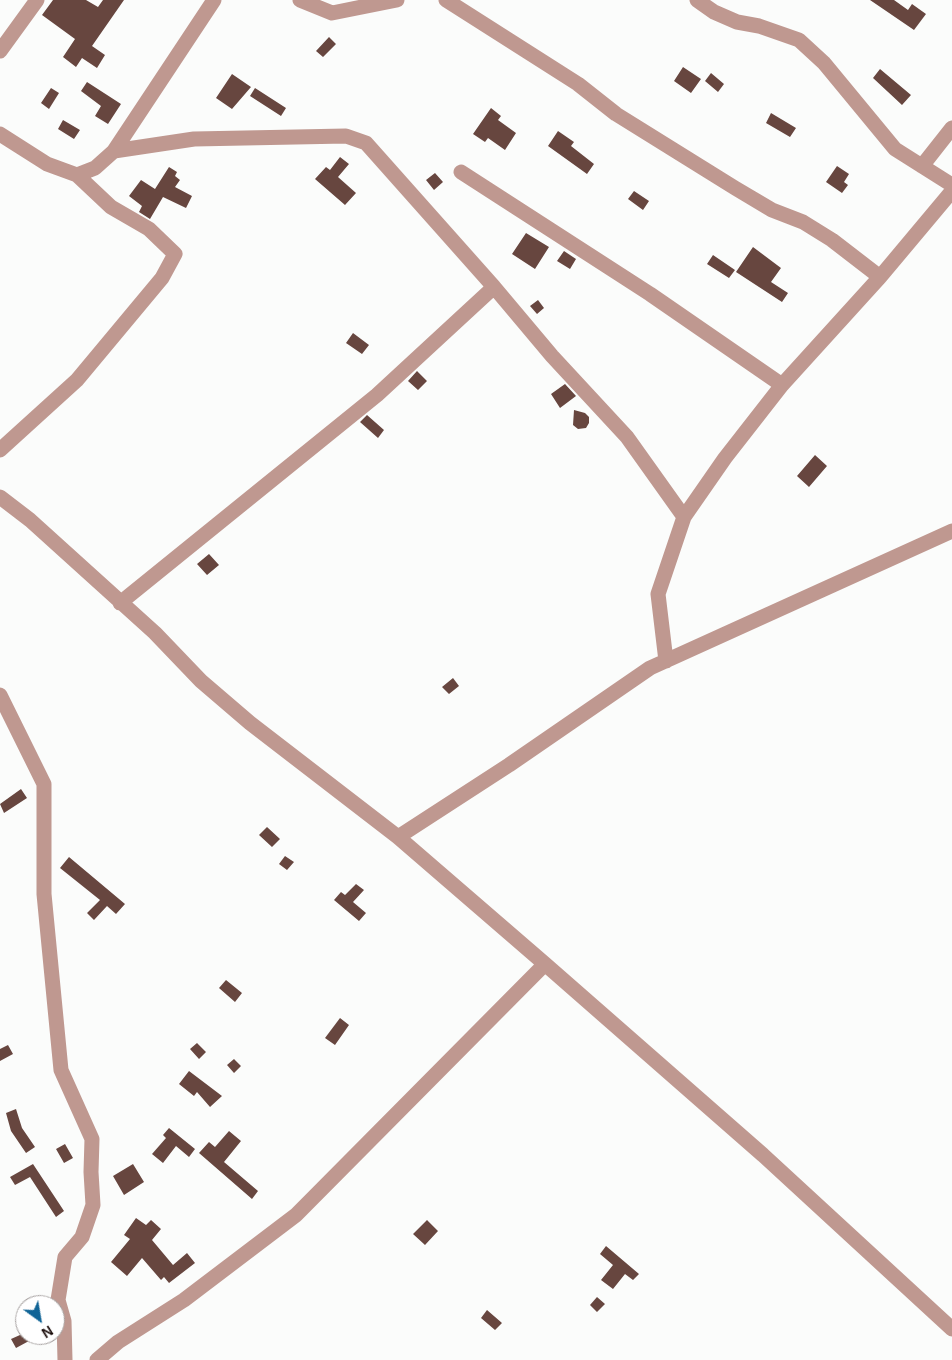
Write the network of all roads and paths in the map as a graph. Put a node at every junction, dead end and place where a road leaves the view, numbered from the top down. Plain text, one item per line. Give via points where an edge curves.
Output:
1 (37, 0) edge
2 (214, 0) edge
3 (300, 0) edge
4 (397, 0) edge
5 (446, 0) edge
6 (697, 0) edge
7 (0, 51) edge
8 (952, 128) edge
9 (0, 134) edge
10 (114, 151) junction
11 (922, 166) junction
12 (461, 172) dead end
13 (77, 174) junction
14 (952, 185) edge
15 (952, 191) edge
16 (880, 277) junction
17 (494, 287) junction
18 (782, 385) junction
19 (0, 450) edge
20 (0, 497) edge
21 (684, 517) junction
22 (952, 532) edge
23 (120, 603) junction
24 (666, 661) junction
25 (0, 695) edge
26 (398, 837) junction
27 (545, 964) junction
28 (952, 1329) edge
29 (66, 1360) edge
30 (96, 1360) edge

1 - 7 street
2 - 10 street
3 - 4 street via 332,13
5 - 16 street via 578,84 616,114 735,188 832,240
6 - 11 street via 737,22 799,40 824,63 895,149
8 - 11 street
9 - 13 street via 47,164
10 - 13 street via 95,168
10 - 17 street via 194,139 346,136 366,142
11 - 14 street
12 - 18 street via 650,294
13 - 19 street via 111,207 149,229 175,254 162,278 77,380
15 - 16 street
16 - 18 street
17 - 21 street via 628,438
17 - 23 street via 377,395
18 - 21 street
20 - 23 street via 30,520
21 - 24 street via 658,594
22 - 24 street
23 - 26 street via 250,723
24 - 26 street via 650,668
25 - 29 street via 44,784 44,894 61,1070 92,1139 93,1205 82,1237 65,1257 58,1300 64,1321
26 - 27 street
27 - 28 street via 763,1155
27 - 30 street via 296,1215 184,1300

